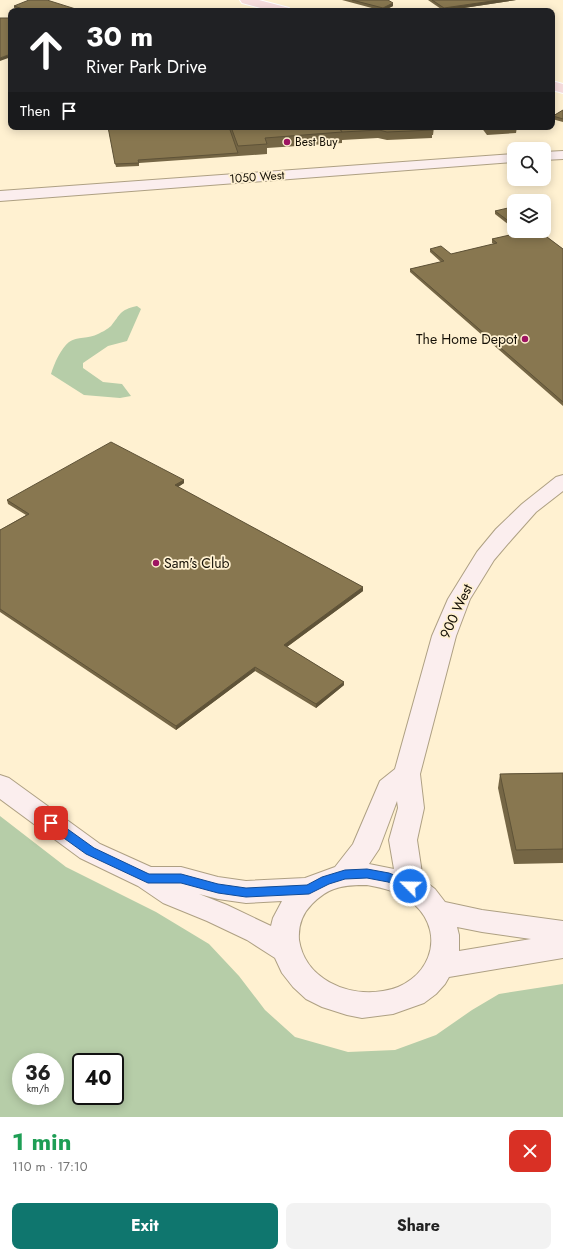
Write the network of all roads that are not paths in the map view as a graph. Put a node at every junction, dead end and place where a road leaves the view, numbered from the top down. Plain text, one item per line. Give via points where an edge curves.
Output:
1 (246, 0) edge
2 (274, 8) edge
3 (563, 155) edge
4 (551, 156) edge
5 (507, 159) edge
6 (0, 196) edge
7 (563, 481) edge
8 (407, 774) junction
9 (0, 785) edge
10 (345, 875) junction
11 (148, 878) junction
12 (410, 886) junction
13 (309, 889) junction
14 (437, 911) junction
15 (563, 934) edge
16 (563, 946) edge
17 (286, 950) junction
18 (440, 966) junction

1 - 2 main road
3 - 4 street
5 - 6 street, 1050 West
7 - 8 street, 900 West via 529,508 504,534 485,557 458,600 433,672
8 - 10 street via 389,788 365,849
8 - 12 street, 900 West via 411,808 403,840
9 - 11 street via 90,851
10 - 12 street via 389,877
10 - 13 street via 326,880
11 - 13 street via 181,878 246,892
11 - 17 street via 173,895 257,932
12 - 14 street via 425,897
13 - 17 street via 296,902 287,917 284,933
14 - 15 street
14 - 18 street via 444,929 446,948
16 - 18 street
17 - 18 street via 293,968 307,983 325,995 346,1002 370,1005 392,1002 413,994 429,982

